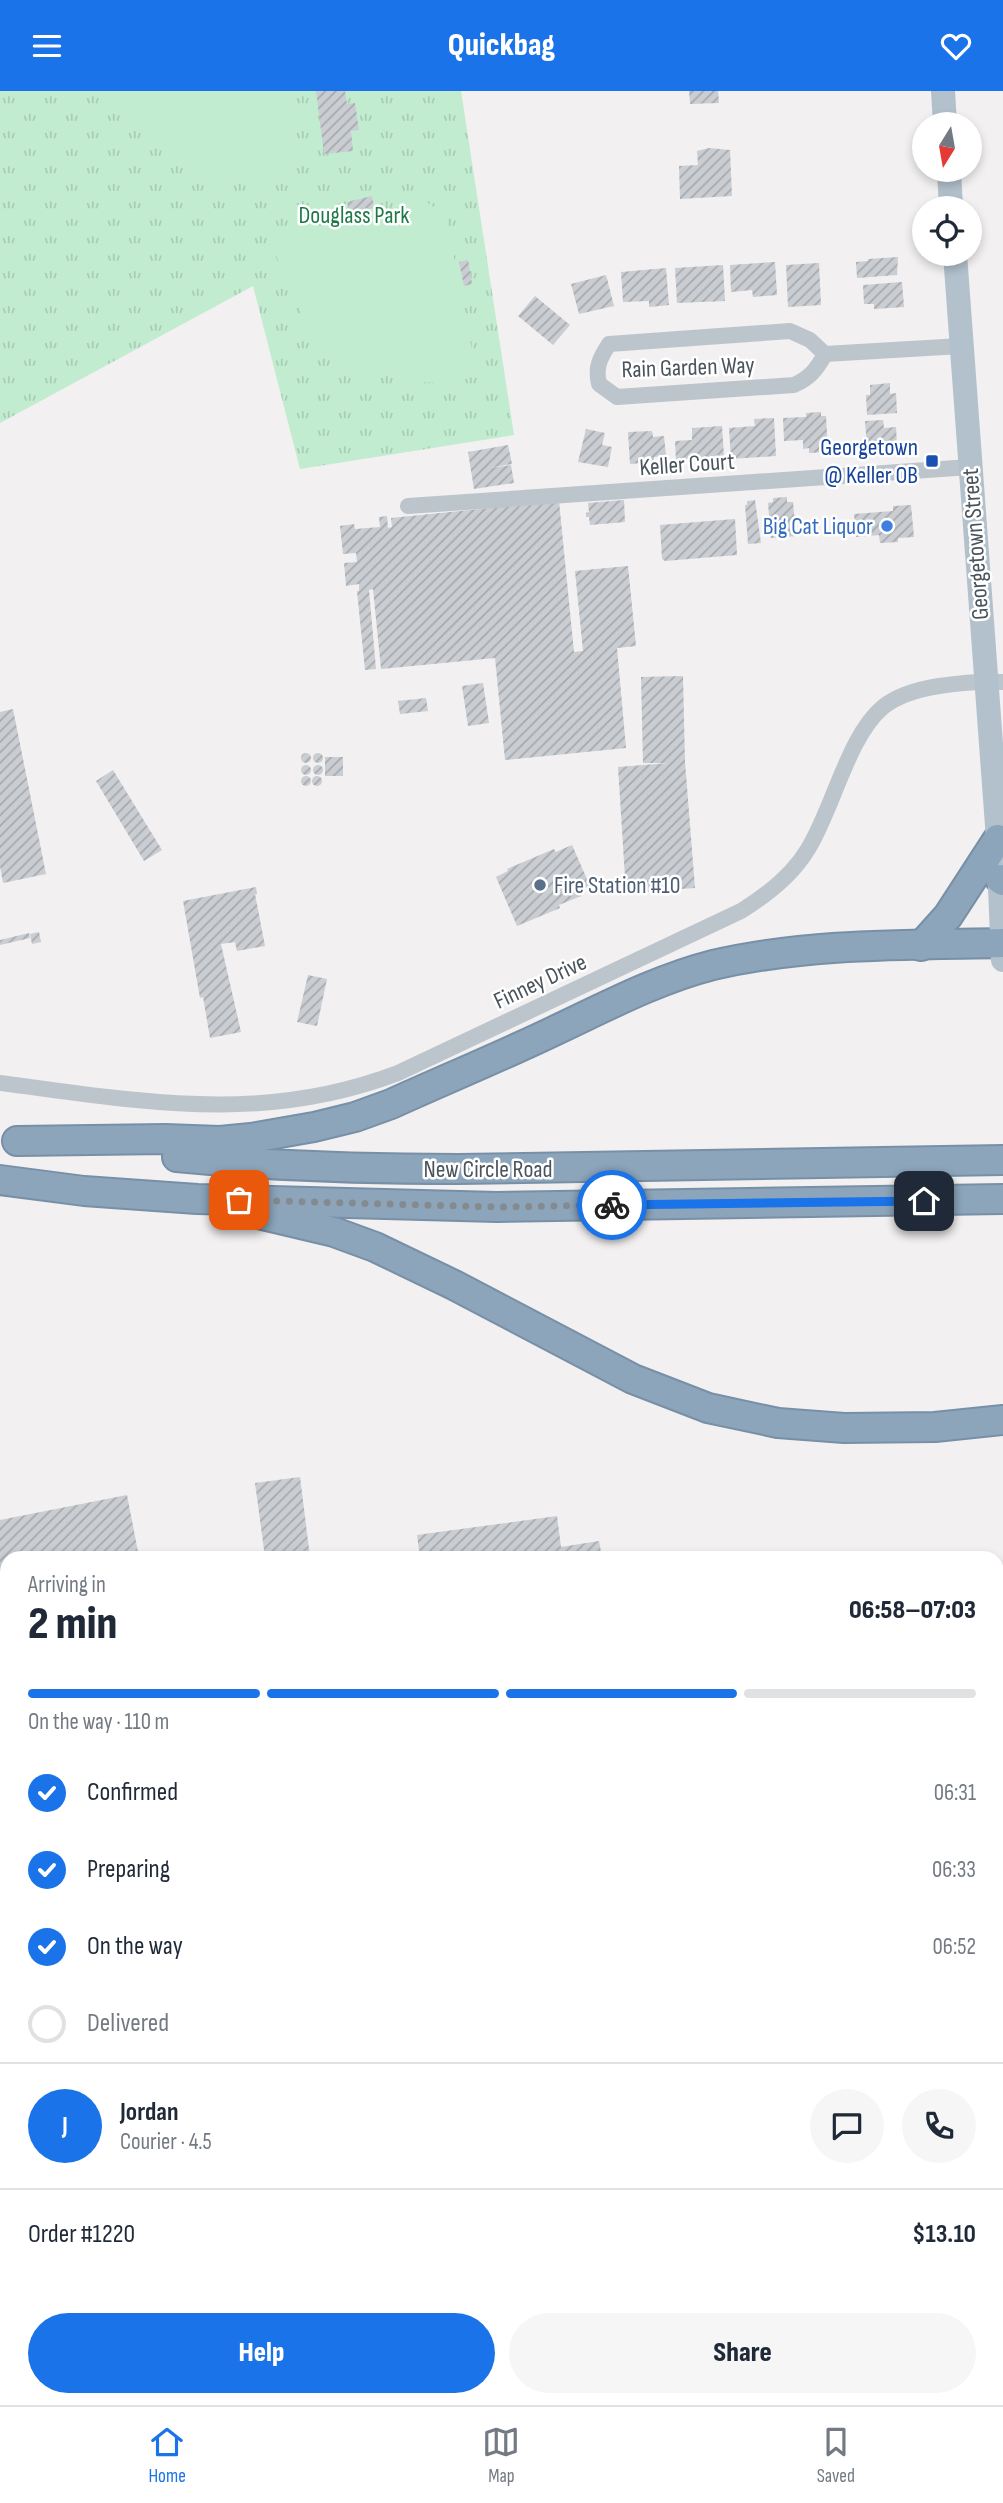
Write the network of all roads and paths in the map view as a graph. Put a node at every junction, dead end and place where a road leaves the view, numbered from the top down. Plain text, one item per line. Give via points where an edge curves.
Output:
1 (943, 91) edge
2 (945, 112) edge
3 (956, 266) edge
4 (961, 347) junction
5 (825, 354) junction
6 (970, 467) junction
7 (408, 506) dead end
8 (994, 682) edge
9 (998, 839) junction
10 (1002, 880) edge
11 (921, 946) junction
12 (1003, 948) edge
13 (0, 1083) edge
14 (8, 1140) edge
15 (1003, 1160) edge
16 (0, 1180) edge
17 (197, 1199) junction
18 (1003, 1199) edge
19 (1003, 1420) edge

1 - 2 main road
3 - 4 main road, Georgetown Street
4 - 5 street
4 - 6 main road, Georgetown Street
5 - 5 street, Rain Garden Way via 810,339 790,331 609,344 596,372 599,384 617,397 794,385 817,370
6 - 7 street, Keller Court
6 - 8 main road, Georgetown Street
8 - 9 main road, Georgetown Street
8 - 13 street, Finney Drive via 926,688 879,711 860,736 807,852 766,896 369,1085 313,1099 242,1105 145,1102
9 - 10 main road, Georgetown Street
9 - 11 highway via 948,916
10 - 12 main road, Georgetown Street
11 - 12 highway
11 - 14 highway via 825,947 710,966 628,996 391,1104 314,1127 220,1141
14 - 15 highway, New Circle Road via 243,1163 368,1169
16 - 17 highway
17 - 18 highway, New Circle Road via 497,1207
17 - 19 highway via 334,1231 375,1247 634,1379 708,1408 778,1423 844,1428 935,1427

